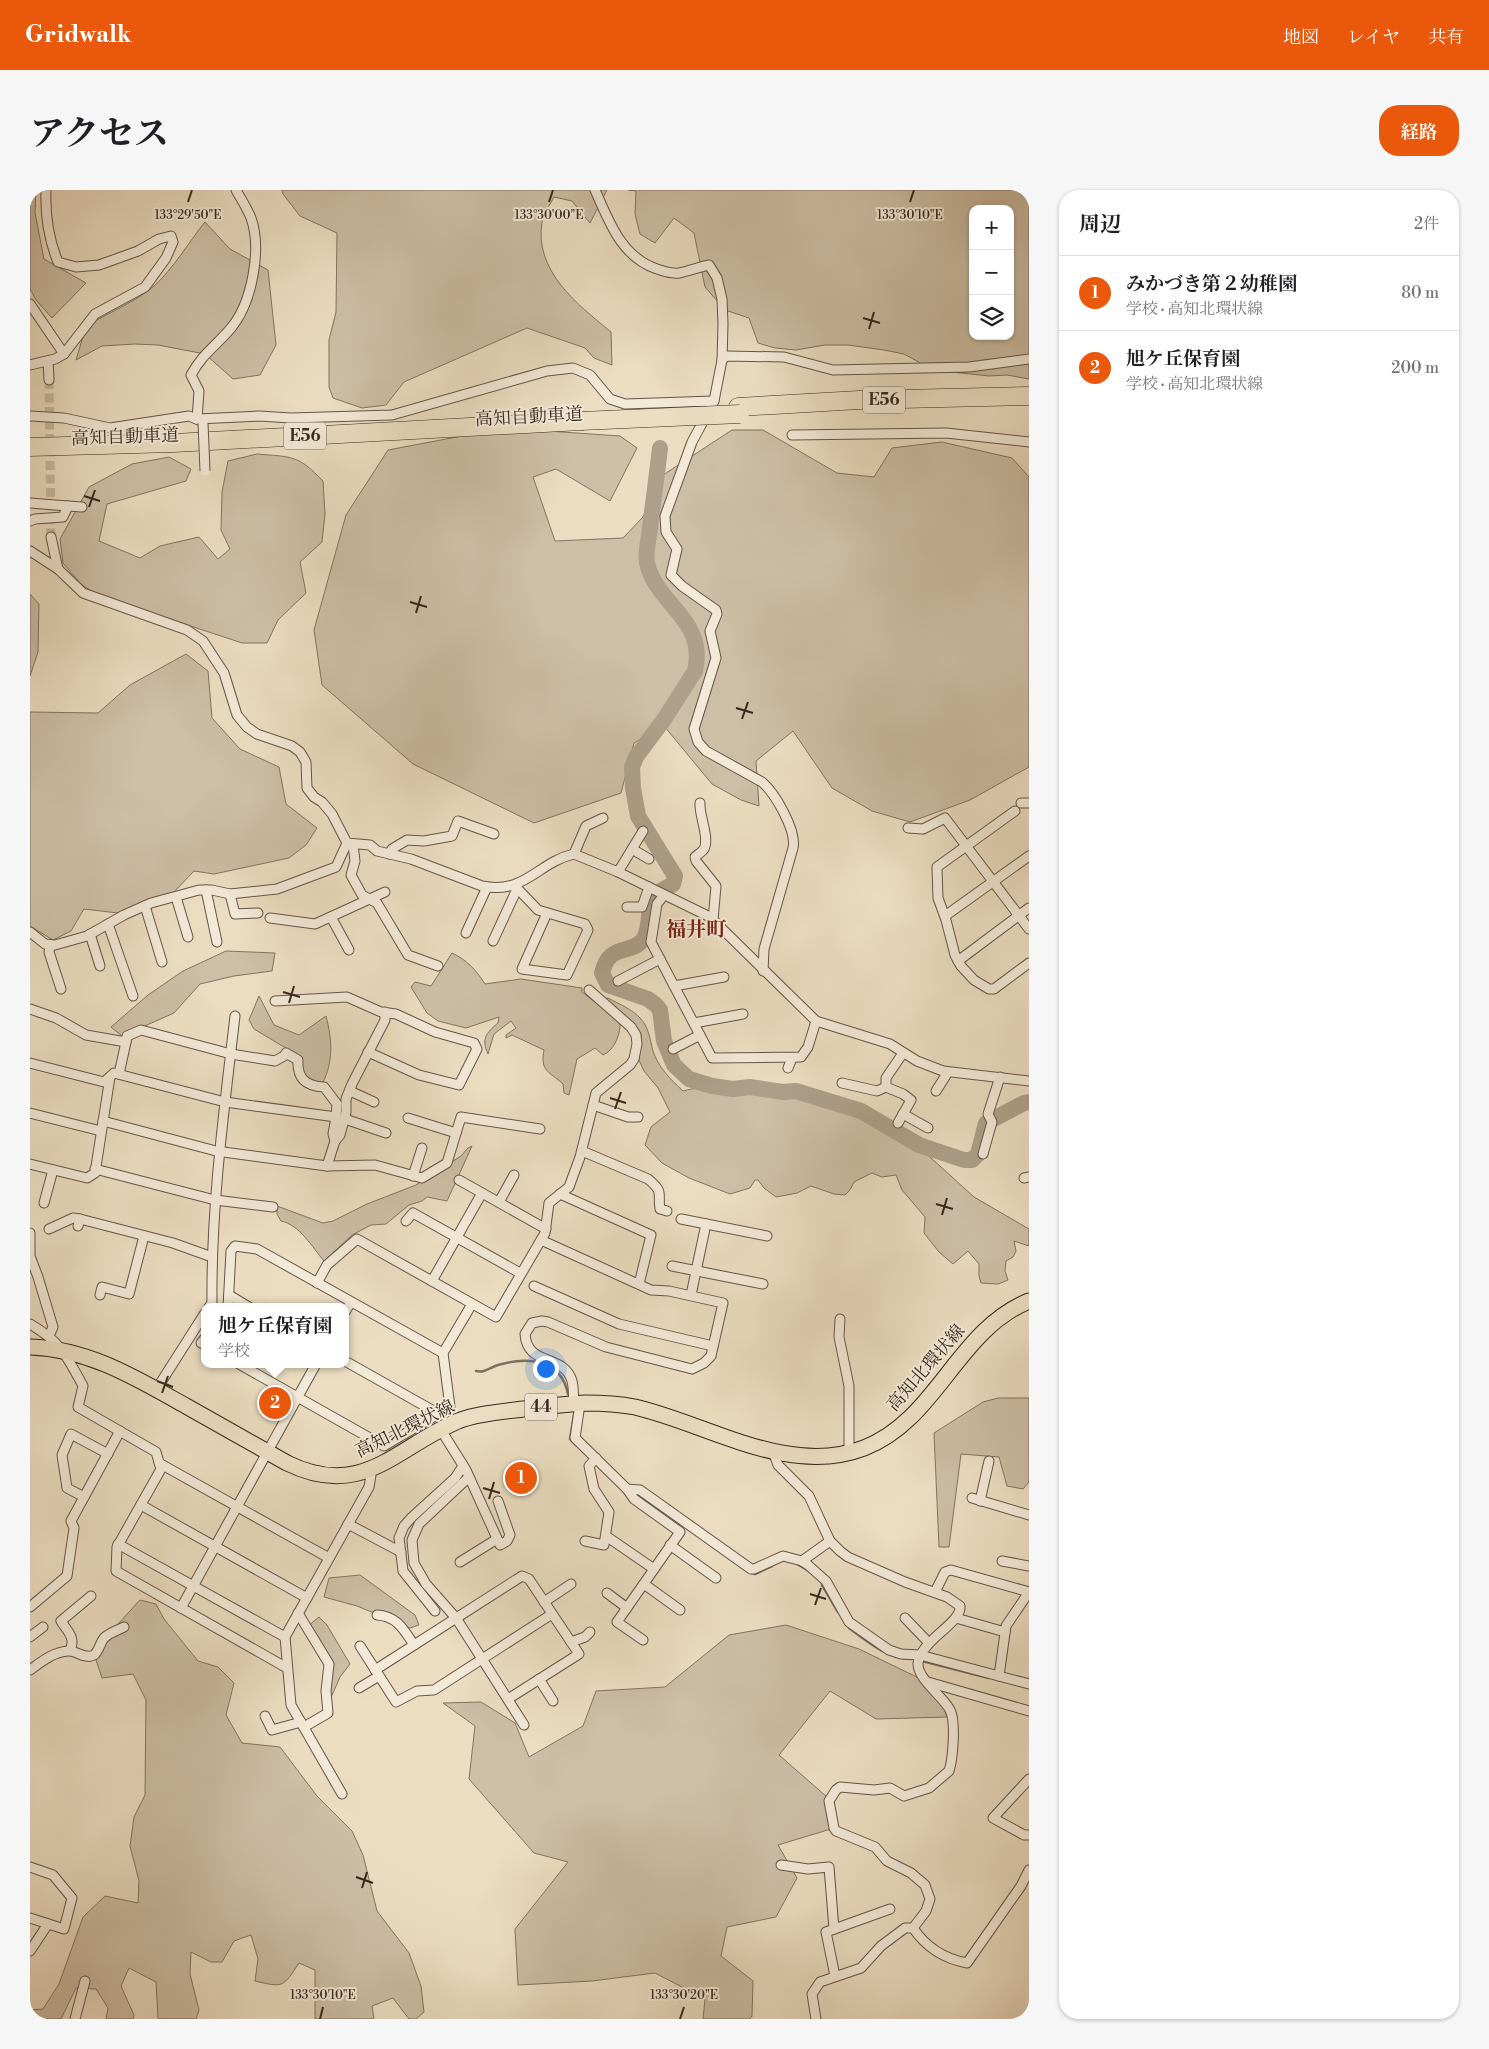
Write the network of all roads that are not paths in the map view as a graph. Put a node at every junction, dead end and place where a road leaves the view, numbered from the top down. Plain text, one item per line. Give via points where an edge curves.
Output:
1 (46, 190) edge
2 (236, 190) edge
3 (595, 190) edge
4 (30, 304) edge
5 (64, 354) junction
6 (1029, 359) edge
7 (48, 360) junction
8 (722, 360) junction
9 (30, 365) edge
10 (49, 380) tunnel mouth
11 (1029, 396) edge
12 (714, 401) junction
13 (1029, 404) edge
14 (739, 410) junction
15 (30, 416) edge
16 (580, 418) junction
17 (200, 421) junction
18 (792, 435) dead end
19 (30, 439) edge
20 (1029, 442) edge
21 (30, 447) edge
22 (205, 471) dead end
23 (30, 503) edge
24 (68, 506) junction
25 (82, 507) dead end
26 (30, 521) edge
27 (51, 537) tunnel mouth
28 (30, 550) edge
29 (58, 569) junction
30 (700, 803) dead end
31 (1022, 806) edge
32 (603, 818) dead end
33 (908, 828) dead end
34 (643, 832) dead end
35 (494, 834) dead end
36 (350, 844) junction
37 (966, 847) junction
38 (632, 849) junction
39 (389, 854) junction
40 (574, 854) junction
41 (1029, 856) edge
42 (649, 859) dead end
43 (618, 872) junction
44 (993, 881) junction
45 (487, 887) junction
46 (516, 888) junction
47 (206, 890) junction
48 (657, 891) junction
49 (385, 892) dead end
50 (230, 894) junction
51 (176, 897) junction
52 (369, 899) junction
53 (145, 906) junction
54 (627, 907) dead end
55 (1029, 908) edge
56 (258, 913) dead end
57 (547, 913) junction
58 (945, 916) junction
59 (1019, 916) junction
60 (331, 917) junction
61 (270, 918) dead end
62 (713, 920) junction
63 (108, 924) junction
64 (1029, 929) edge
65 (30, 932) edge
66 (466, 933) dead end
67 (90, 934) junction
68 (188, 937) dead end
69 (493, 941) dead end
70 (217, 942) dead end
71 (50, 946) junction
72 (349, 950) dead end
73 (660, 959) junction
74 (958, 960) junction
75 (162, 962) dead end
76 (1029, 963) edge
77 (100, 966) dead end
78 (438, 966) dead end
79 (763, 971) junction
80 (724, 977) dead end
81 (618, 981) dead end
82 (674, 986) junction
83 (61, 989) dead end
84 (589, 990) dead end
85 (133, 996) dead end
86 (275, 1000) dead end
87 (30, 1009) edge
88 (385, 1012) junction
89 (743, 1014) dead end
90 (234, 1016) dead end
91 (816, 1021) junction
92 (694, 1024) junction
93 (700, 1035) junction
94 (126, 1042) junction
95 (673, 1049) dead end
96 (368, 1052) junction
97 (903, 1053) junction
98 (230, 1054) junction
99 (792, 1058) junction
100 (30, 1063) edge
101 (788, 1068) dead end
102 (948, 1072) junction
103 (114, 1076) junction
104 (1000, 1077) junction
105 (1029, 1081) edge
106 (842, 1083) dead end
107 (886, 1087) junction
108 (350, 1091) junction
109 (936, 1091) dead end
110 (225, 1102) junction
111 (374, 1102) dead end
112 (593, 1105) junction
113 (30, 1113) edge
114 (903, 1114) junction
115 (638, 1117) dead end
116 (340, 1118) junction
117 (408, 1118) dead end
118 (103, 1121) junction
119 (898, 1123) dead end
120 (928, 1128) dead end
121 (540, 1129) dead end
122 (102, 1131) junction
123 (386, 1133) dead end
124 (456, 1133) junction
125 (422, 1148) dead end
126 (220, 1151) junction
127 (582, 1151) junction
128 (983, 1154) dead end
129 (30, 1164) edge
130 (327, 1166) junction
131 (95, 1169) junction
132 (53, 1170) junction
133 (514, 1175) dead end
134 (413, 1176) junction
135 (459, 1180) dead end
136 (482, 1193) junction
137 (560, 1194) junction
138 (215, 1200) junction
139 (499, 1202) junction
140 (44, 1203) dead end
141 (272, 1207) dead end
142 (667, 1211) dead end
143 (681, 1219) dead end
144 (406, 1221) dead end
145 (706, 1224) junction
146 (49, 1229) dead end
147 (546, 1229) junction
148 (30, 1233) edge
149 (144, 1236) junction
150 (767, 1236) dead end
151 (457, 1238) junction
152 (541, 1240) junction
153 (30, 1248) edge
154 (212, 1257) junction
155 (672, 1266) dead end
156 (696, 1271) junction
157 (520, 1273) junction
158 (432, 1281) junction
159 (317, 1283) junction
160 (639, 1284) junction
161 (764, 1284) dead end
162 (534, 1286) dead end
163 (100, 1295) dead end
164 (691, 1295) junction
165 (229, 1296) junction
166 (1029, 1301) edge
167 (351, 1302) junction
168 (211, 1303) edge
169 (228, 1303) edge
170 (242, 1303) edge
171 (472, 1304) junction
172 (349, 1305) edge
173 (201, 1319) edge
174 (840, 1319) dead end
175 (30, 1324) edge
176 (49, 1336) junction
177 (713, 1346) junction
178 (30, 1347) edge
179 (64, 1350) junction
180 (443, 1353) junction
181 (349, 1363) edge
182 (246, 1368) edge
183 (314, 1368) edge
184 (156, 1390) junction
185 (297, 1397) junction
186 (576, 1404) junction
187 (439, 1414) junction
188 (441, 1430) junction
189 (120, 1431) junction
190 (773, 1451) junction
191 (267, 1452) junction
192 (849, 1452) junction
193 (108, 1454) junction
194 (596, 1458) junction
195 (989, 1462) dead end
196 (159, 1463) junction
197 (463, 1466) junction
198 (372, 1469) junction
199 (469, 1477) junction
200 (627, 1488) junction
201 (84, 1497) junction
202 (498, 1501) dead end
203 (140, 1505) junction
204 (236, 1507) junction
205 (1029, 1515) edge
206 (348, 1524) junction
207 (606, 1536) junction
208 (497, 1539) junction
209 (586, 1541) dead end
210 (830, 1541) junction
211 (118, 1544) junction
212 (670, 1545) junction
213 (215, 1546) junction
214 (401, 1552) junction
215 (329, 1558) junction
216 (1002, 1560) dead end
217 (802, 1561) junction
218 (460, 1562) dead end
219 (1029, 1566) edge
220 (654, 1569) junction
221 (716, 1578) dead end
222 (571, 1584) dead end
223 (644, 1584) junction
224 (193, 1586) junction
225 (934, 1592) junction
226 (1029, 1592) edge
227 (607, 1593) dead end
228 (91, 1596) dead end
229 (307, 1598) junction
230 (544, 1602) junction
231 (30, 1607) edge
232 (181, 1608) junction
233 (627, 1608) junction
234 (680, 1610) dead end
235 (435, 1611) dead end
236 (298, 1613) junction
237 (552, 1614) junction
238 (377, 1615) dead end
239 (456, 1618) junction
240 (905, 1618) dead end
241 (956, 1618) junction
242 (43, 1627) dead end
243 (124, 1627) dead end
244 (590, 1632) dead end
245 (1005, 1632) junction
246 (30, 1637) edge
247 (285, 1637) junction
248 (643, 1640) dead end
249 (571, 1642) junction
250 (929, 1643) junction
251 (360, 1646) dead end
252 (414, 1646) junction
253 (70, 1650) junction
254 (920, 1655) junction
255 (482, 1659) junction
256 (287, 1668) junction
257 (30, 1670) edge
258 (377, 1673) junction
259 (1000, 1676) junction
260 (538, 1679) junction
261 (928, 1682) junction
262 (1029, 1684) edge
263 (359, 1688) dead end
264 (508, 1699) junction
265 (553, 1701) dead end
266 (1029, 1711) edge
267 (265, 1716) dead end
268 (302, 1724) junction
269 (524, 1725) dead end
270 (1029, 1779) edge
271 (342, 1794) dead end
272 (1029, 1835) edge
273 (781, 1865) dead end
274 (30, 1868) edge
275 (1029, 1870) edge
276 (890, 1910) dead end
277 (30, 1918) edge
278 (48, 1924) junction
279 (913, 1928) junction
280 (834, 1929) junction
281 (30, 1951) edge
282 (835, 1976) junction
283 (85, 1981) dead end
284 (75, 2019) edge
285 (816, 2019) edge

1 - 5 street via 52,248 58,262 76,267 99,265 159,239 171,236 173,242 166,258 145,287 95,314
2 - 17 street via 251,218 254,270 241,314 231,329 200,360 191,375 198,391
3 - 8 street via 618,239 646,265 680,273 709,264 717,278 722,299
4 - 5 street
5 - 7 street
6 - 8 street via 969,367 880,371 833,370 784,357 726,356
7 - 9 street
7 - 10 street
8 - 12 street
11 - 14 highway, 高知自動車道 / E56 via 859,400
12 - 17 street via 625,404 610,399 590,375 573,368 547,371 392,415 259,416
12 - 79 street via 689,452 665,516 666,532 677,549 671,574 716,610 710,630 716,658 694,729 698,742 706,751 769,788 793,833 794,848 764,949
13 - 14 highway, 高知自動車道 / E56
14 - 16 highway, 高知自動車道 / E56
15 - 17 street via 64,418 110,428 189,416
16 - 19 highway, 高知自動車道 / E56 via 230,434
16 - 21 highway, 高知自動車道 / E56 via 174,443
17 - 22 street, bridge
18 - 20 street via 946,433
23 - 24 street
24 - 25 street
24 - 26 street via 63,517
27 - 29 street
28 - 29 street
29 - 36 street via 91,597 187,630 203,641 224,673 237,715 247,728 257,734 300,752 306,762 307,788 332,814
30 - 62 street via 706,839 704,848 695,857 716,886
31 - 37 street
32 - 40 street via 586,826
33 - 37 street via 924,829 945,818
34 - 38 street
35 - 39 street via 458,820 452,836 424,841 406,840
36 - 39 street via 370,845
36 - 50 street via 336,867 277,889
36 - 52 street via 355,861 350,875 362,895
37 - 44 street
37 - 58 street via 937,867 938,898
38 - 42 street
38 - 43 street
39 - 45 street
40 - 43 street
40 - 46 street
41 - 44 street
43 - 48 street
44 - 58 street
44 - 59 street
45 - 46 street
45 - 66 street
46 - 57 street via 538,910
46 - 69 street
47 - 50 street
47 - 51 street
47 - 70 street
48 - 54 street via 642,907
48 - 62 street
48 - 73 street via 651,939
49 - 52 street
50 - 56 street via 235,914
51 - 53 street
51 - 68 street
52 - 60 street
52 - 78 street via 377,903 408,955
53 - 63 street
53 - 75 street
55 - 59 street
57 - 57 street via 585,924 588,930 567,975 522,969
58 - 74 street
59 - 64 street
59 - 74 street
60 - 61 street via 316,924
60 - 72 street
62 - 79 street
63 - 67 street
63 - 85 street
65 - 71 street
67 - 71 street
67 - 77 street
71 - 83 street
73 - 81 street
73 - 82 street
74 - 76 street via 974,980 988,989 994,989
79 - 91 street
80 - 82 street
82 - 92 street
84 - 112 street via 631,1027 637,1044 630,1065 596,1092
86 - 88 street via 347,997
87 - 94 street via 56,1018 86,1035
88 - 96 street via 385,1020
88 - 96 street via 435,1032 474,1042 478,1049 459,1085 419,1075
89 - 92 street
90 - 98 street
91 - 97 street via 890,1044
91 - 99 street via 805,1053
92 - 93 street
93 - 95 street
93 - 99 street via 712,1058
94 - 98 street via 127,1036 141,1030
94 - 103 street
96 - 108 street
97 - 102 street via 924,1065
97 - 107 street via 886,1078
98 - 110 street
98 - 116 street via 275,1061 286,1053 296,1057 301,1078 315,1087 324,1087 337,1104
99 - 101 street
100 - 103 street via 104,1082
102 - 104 street
102 - 109 street
103 - 110 street
103 - 118 street
104 - 105 street
104 - 128 street
106 - 107 street via 877,1091
107 - 114 street via 911,1100
108 - 111 street
108 - 116 street
110 - 116 street
110 - 126 street
112 - 115 street via 628,1118
112 - 127 street
113 - 122 street
114 - 119 street
114 - 120 street
116 - 123 street
116 - 130 street via 332,1134 335,1141
117 - 124 street
118 - 122 street
118 - 126 street
121 - 124 street via 461,1116
122 - 131 street
124 - 134 street via 447,1163 422,1178
125 - 134 street
126 - 130 street
126 - 138 street
127 - 137 street via 570,1187
127 - 142 street via 648,1179 656,1185 661,1196 660,1209
129 - 132 street
130 - 134 street via 375,1165
131 - 132 street via 95,1173 87,1178
131 - 138 street
132 - 140 street
133 - 139 street
135 - 136 street
136 - 139 street
136 - 151 street
137 - 147 street via 549,1203
137 - 160 street via 651,1236
138 - 141 street
138 - 154 street
139 - 147 street
143 - 145 street
144 - 151 street via 413,1213
145 - 150 street
145 - 156 street
146 - 149 street via 73,1218
147 - 152 street
148 - 153 street
149 - 154 street
149 - 163 street via 129,1294 102,1286
151 - 157 street
151 - 158 street
152 - 157 street
152 - 160 street
153 - 176 street via 53,1328
154 - 168 street
155 - 156 street
156 - 161 street
156 - 164 street
157 - 171 street via 496,1317
158 - 159 street via 357,1239 327,1265
158 - 171 street
159 - 165 street via 257,1249 235,1246 231,1251
159 - 167 street
160 - 164 street via 651,1290
162 - 177 street via 619,1324
164 - 177 street via 723,1303
165 - 169 street
165 - 170 street
166 - 192 main road, 高知北環状線 / 44 via 987,1327 919,1409 900,1426 865,1447
167 - 172 street
167 - 180 street
171 - 180 street
173 - 184 street
174 - 192 street via 839,1337 849,1386
175 - 176 street
176 - 179 street
177 - 186 street via 711,1356 692,1369 606,1347 548,1322 532,1323 525,1334 527,1348 532,1354 566,1370 572,1380
178 - 179 main road, 高知北環状線 / 44
179 - 184 main road, 高知北環状線 / 44 via 98,1361
179 - 189 street via 83,1386 78,1407
180 - 187 street via 450,1407
181 - 187 street
182 - 185 street
183 - 185 street
184 - 191 main road, 高知北環状線 / 44
185 - 187 street via 384,1446
185 - 191 street
186 - 188 main road, 高知北環状線 / 44 via 479,1415
186 - 190 main road, 高知北環状線 / 44 via 633,1407
186 - 194 street via 574,1438
188 - 197 street
188 - 198 main road, 高知北環状線 / 44
189 - 193 street
189 - 196 street via 156,1452
190 - 192 main road, 高知北環状線 / 44 via 821,1457
190 - 210 street via 778,1465 808,1496
191 - 198 main road, 高知北環状線 / 44 via 313,1473 346,1476
191 - 204 street
193 - 201 street
193 - 201 street via 71,1434 62,1455 67,1488
194 - 200 street
194 - 207 street via 589,1466 594,1489 609,1512
195 - 205 street via 976,1499
196 - 203 street via 160,1469
196 - 204 street
197 - 199 street
197 - 214 street via 455,1478 404,1526 399,1538
198 - 206 street via 369,1487
199 - 208 street
199 - 239 street via 419,1524 412,1540 416,1569
200 - 212 street via 634,1499 680,1532
200 - 217 street via 640,1490 751,1569 783,1556
201 - 231 street via 71,1521 74,1528 67,1576
202 - 208 street via 510,1535 500,1545
203 - 211 street
203 - 213 street
204 - 213 street
204 - 215 street
206 - 214 street
206 - 215 street
207 - 209 street via 604,1545
207 - 220 street
208 - 218 street
210 - 217 street
210 - 225 street via 848,1557
211 - 224 street
211 - 232 street via 116,1571
212 - 220 street
212 - 221 street
213 - 224 street
213 - 229 street
214 - 235 street via 403,1571
215 - 229 street
216 - 219 street
217 - 254 street via 826,1581 849,1622 889,1650
220 - 223 street
222 - 230 street
223 - 233 street
223 - 234 street
224 - 232 street
224 - 247 street
225 - 226 street via 944,1572 951,1570
225 - 241 street via 960,1606
226 - 245 street
227 - 233 street
228 - 253 street via 61,1622 72,1638
229 - 236 street
230 - 237 street
230 - 239 street via 529,1579 522,1576
232 - 256 street
233 - 248 street via 617,1622
236 - 247 street
236 - 268 street via 329,1664 328,1713
237 - 249 street
237 - 255 street
238 - 252 street via 396,1620
239 - 252 street
239 - 255 street
240 - 250 street
241 - 245 street
241 - 250 street
242 - 246 street
243 - 253 street via 104,1638 93,1656
244 - 249 street
245 - 259 street
247 - 256 street
249 - 260 street via 578,1654
250 - 254 street
251 - 258 street
252 - 258 street
253 - 257 street via 50,1656
254 - 259 street
254 - 261 street via 919,1673
255 - 258 street via 434,1690 417,1691 396,1702
255 - 264 street
256 - 268 street via 291,1705
258 - 263 street
259 - 262 street
260 - 264 street
260 - 265 street
261 - 266 street
261 - 279 street via 944,1700 952,1716 949,1770 930,1788 904,1796 890,1788 840,1787 829,1801 836,1831 875,1847 892,1865 911,1873 925,1885 930,1899 926,1911
264 - 269 street
267 - 268 street via 272,1730
268 - 271 street
270 - 272 street via 993,1818
273 - 280 street via 808,1869 829,1866
274 - 278 street via 53,1875 72,1898 64,1929
275 - 279 street via 968,1963 951,1960 928,1945
276 - 280 street
277 - 278 street
278 - 281 street
279 - 282 street via 905,1928 881,1946 864,1966
280 - 282 street via 826,1932
282 - 285 street via 820,1982 812,1994
283 - 284 street

